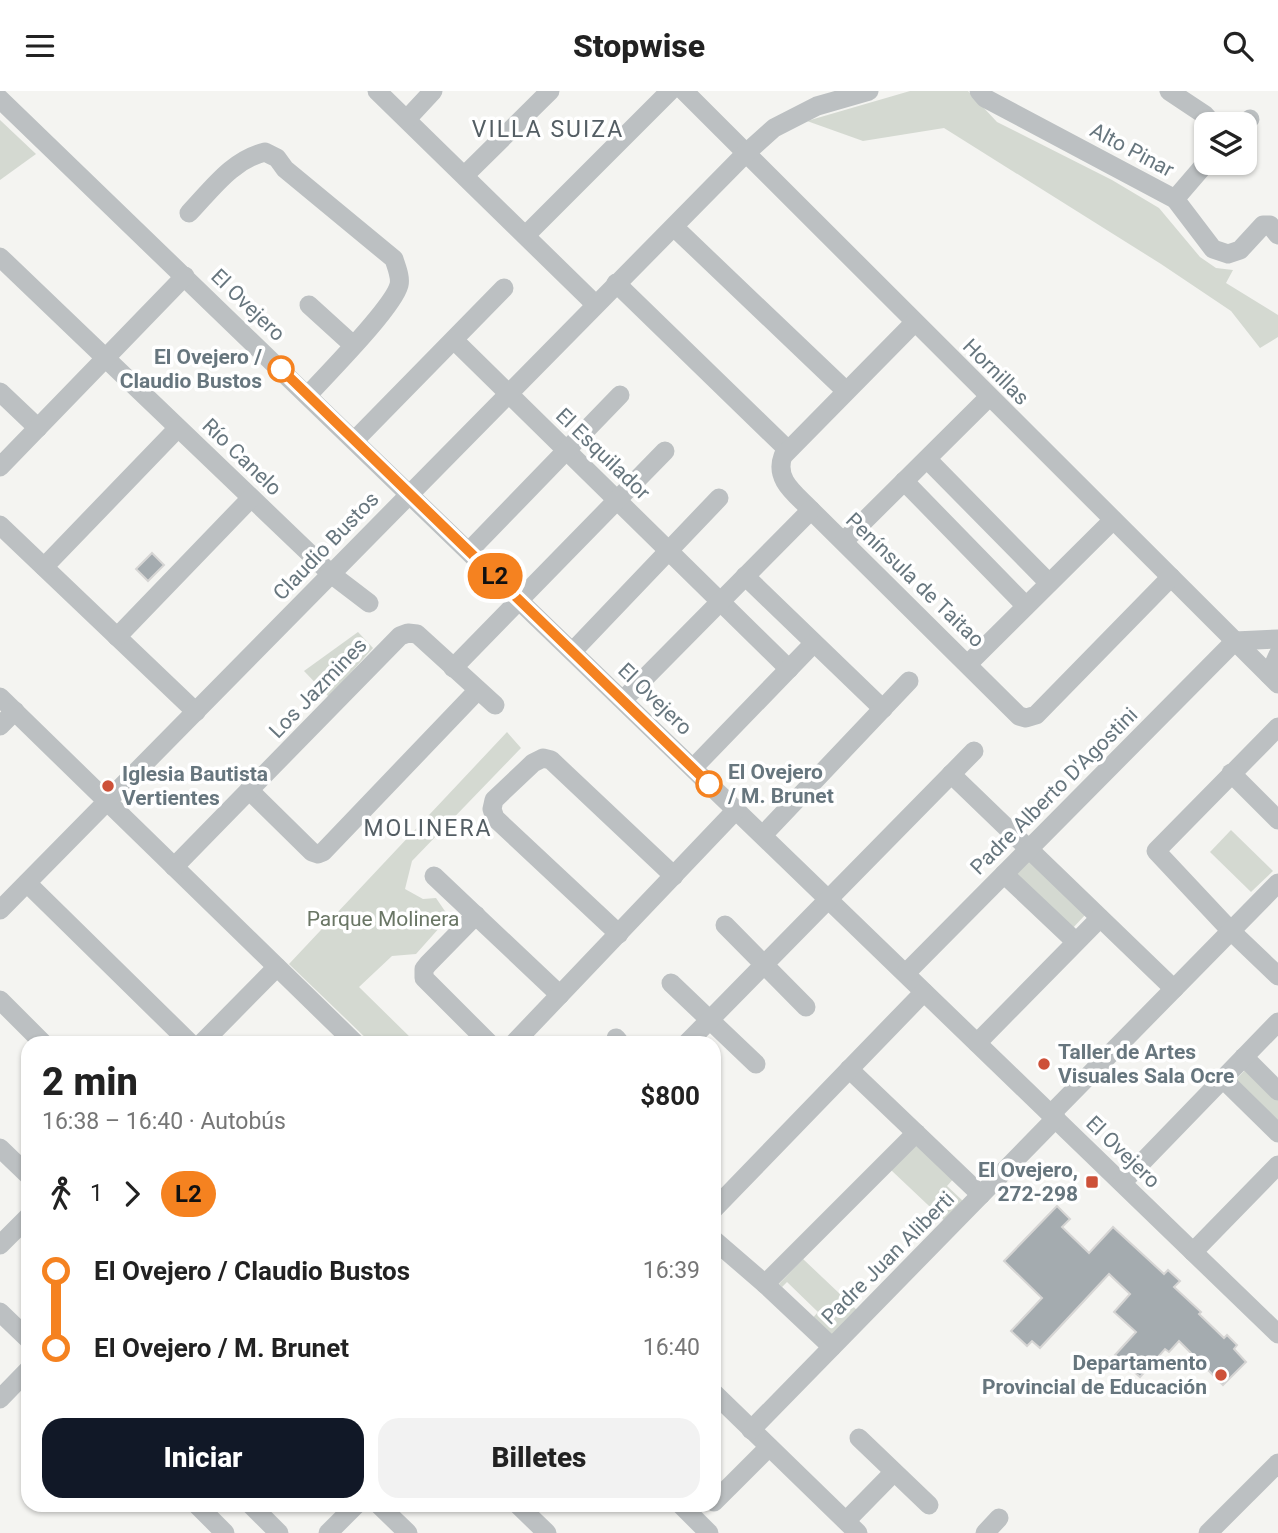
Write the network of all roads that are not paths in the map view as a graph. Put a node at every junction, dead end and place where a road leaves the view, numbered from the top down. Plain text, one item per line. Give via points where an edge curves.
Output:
1 (377, 91) edge
2 (433, 91) edge
3 (550, 91) edge
4 (670, 91) edge
5 (684, 91) edge
6 (869, 91) edge
7 (979, 91) edge
8 (1169, 91) edge
9 (0, 99) edge
10 (1200, 112) edge
11 (407, 119) junction
12 (745, 154) junction
13 (465, 175) junction
14 (1196, 175) edge
15 (1175, 199) junction
16 (189, 213) dead end
17 (674, 227) junction
18 (526, 235) junction
19 (1278, 235) edge
20 (0, 257) edge
21 (185, 276) junction
22 (617, 283) junction
23 (504, 288) dead end
24 (595, 304) junction
25 (309, 305) dead end
26 (914, 323) junction
27 (454, 340) junction
28 (353, 345) junction
29 (105, 358) junction
30 (845, 390) junction
31 (0, 392) edge
32 (509, 394) junction
33 (308, 395) junction
34 (620, 395) dead end
35 (989, 397) junction
36 (38, 428) junction
37 (178, 428) junction
38 (355, 440) junction
39 (787, 449) junction
40 (566, 450) junction
41 (665, 451) dead end
42 (927, 459) junction
43 (0, 467) edge
44 (904, 481) junction
45 (409, 493) junction
46 (251, 498) junction
47 (719, 498) dead end
48 (617, 500) junction
49 (811, 509) junction
50 (1113, 520) junction
51 (0, 525) edge
52 (844, 541) junction
53 (469, 551) junction
54 (669, 551) junction
55 (44, 567) junction
56 (331, 574) junction
57 (745, 576) junction
58 (1171, 577) junction
59 (1049, 583) junction
60 (520, 600) junction
61 (720, 601) junction
62 (369, 603) dead end
63 (1026, 605) junction
64 (117, 637) junction
65 (1278, 639) edge
66 (1235, 641) junction
67 (814, 643) junction
68 (573, 651) junction
69 (1278, 655) edge
70 (968, 664) junction
71 (453, 668) junction
72 (789, 669) junction
73 (1273, 680) edge
74 (909, 681) dead end
75 (478, 690) junction
76 (0, 697) edge
77 (624, 700) junction
78 (495, 705) dead end
79 (883, 709) junction
80 (15, 711) junction
81 (196, 712) junction
82 (0, 726) edge
83 (1278, 727) edge
84 (974, 751) dead end
85 (693, 768) junction
86 (1231, 773) junction
87 (951, 774) junction
88 (249, 790) junction
89 (107, 802) junction
90 (736, 810) junction
91 (1278, 820) edge
92 (763, 835) junction
93 (1028, 849) junction
94 (174, 867) junction
95 (1004, 874) junction
96 (434, 876) dead end
97 (674, 876) junction
98 (27, 883) junction
99 (1278, 883) edge
100 (828, 898) junction
101 (0, 910) edge
102 (476, 915) junction
103 (1100, 918) junction
104 (725, 925) dead end
105 (1231, 931) junction
106 (619, 934) junction
107 (1076, 942) junction
108 (764, 964) junction
109 (277, 967) junction
110 (906, 973) junction
111 (1278, 976) edge
112 (671, 983) dead end
113 (1174, 989) junction
114 (924, 992) junction
115 (560, 995) junction
116 (0, 1000) edge
117 (806, 1007) dead end
118 (710, 1020) junction
119 (1278, 1022) edge
120 (36, 1036) edge
121 (183, 1036) edge
122 (209, 1036) edge
123 (348, 1036) edge
124 (482, 1036) edge
125 (521, 1036) edge
126 (694, 1036) edge
127 (977, 1043) junction
128 (1244, 1057) junction
129 (756, 1064) dead end
130 (849, 1069) junction
131 (1223, 1079) junction
132 (1278, 1091) edge
133 (1054, 1116) junction
134 (916, 1133) junction
135 (1278, 1133) edge
136 (0, 1148) edge
137 (1278, 1165) edge
138 (21, 1168) edge
139 (1122, 1183) junction
140 (981, 1195) junction
141 (721, 1202) edge
142 (21, 1224) edge
143 (0, 1245) edge
144 (721, 1246) edge
145 (1194, 1252) junction
146 (765, 1285) junction
147 (0, 1312) edge
148 (1274, 1323) edge
149 (21, 1332) edge
150 (832, 1347) junction
151 (21, 1377) edge
152 (0, 1399) edge
153 (721, 1400) edge
154 (751, 1430) junction
155 (859, 1438) dead end
156 (769, 1447) junction
157 (1278, 1463) edge
158 (894, 1472) junction
159 (721, 1494) edge
160 (929, 1505) dead end
161 (208, 1512) edge
162 (258, 1512) edge
163 (349, 1512) edge
164 (386, 1512) edge
165 (525, 1512) edge
166 (688, 1512) edge
167 (999, 1518) dead end
168 (702, 1526) edge
169 (852, 1527) edge
170 (225, 1533) edge
171 (279, 1533) edge
172 (328, 1533) edge
173 (408, 1533) edge
174 (547, 1533) edge
175 (985, 1533) edge
176 (1208, 1533) edge

1 - 11 street
2 - 11 street
3 - 13 street
4 - 18 street
5 - 12 street, Hornillas
6 - 12 street, Claudio Bustos via 817,106 774,128
7 - 15 street, Alto Pinar
8 - 10 street
9 - 21 street, El Ovejero
11 - 13 street
12 - 17 street, Claudio Bustos
12 - 26 street, Hornillas
13 - 18 street
14 - 15 street
15 - 19 street, Alto Pinar via 1213,249 1228,254 1240,250 1264,225
16 - 28 street via 233,167 251,155 265,152 276,157 394,259 399,285
17 - 22 street, Claudio Bustos
17 - 30 street
18 - 24 street
20 - 29 street, Río Canelo
21 - 29 street
21 - 33 street, El Ovejero
22 - 24 street, Claudio Bustos
22 - 39 street
23 - 27 street
24 - 32 street, Claudio Bustos
25 - 28 street
26 - 30 street
26 - 35 street, Hornillas
27 - 32 street, El Esquilador
27 - 38 street
28 - 33 street
29 - 36 street
29 - 37 street, Río Canelo
30 - 39 street
31 - 36 street
32 - 40 street, El Esquilador
32 - 45 street, Claudio Bustos
33 - 38 street, El Ovejero
34 - 40 street
35 - 42 street
35 - 50 street, Hornillas
36 - 43 street
37 - 46 street, Río Canelo
37 - 55 street
38 - 45 street, El Ovejero
39 - 49 street, Península de Taitao via 780,468 784,483
40 - 48 street, El Esquilador
40 - 53 street
41 - 48 street
42 - 44 street
42 - 59 street
44 - 52 street
44 - 63 street
45 - 53 street, El Ovejero
45 - 56 street, Claudio Bustos
46 - 56 street, Río Canelo
46 - 64 street
47 - 54 street
48 - 54 street, El Esquilador
48 - 60 street
49 - 52 street, Península de Taitao
49 - 57 street
50 - 58 street, Hornillas
50 - 59 street
51 - 55 street
52 - 70 street, Península de Taitao
53 - 60 street, El Ovejero
54 - 61 street, El Esquilador
54 - 68 street
55 - 64 street
56 - 62 street, Río Canelo
56 - 81 street, Claudio Bustos
57 - 61 street
57 - 67 street
58 - 66 street, Hornillas
58 - 70 street, Península de Taitao via 1036,715 1019,716
59 - 63 street
60 - 68 street, El Ovejero
60 - 71 street
61 - 72 street, El Esquilador
61 - 77 street
63 - 70 street
64 - 81 street
65 - 66 street
66 - 73 street, Hornillas
66 - 93 street, Padre Alberto D'Agostini
67 - 72 street
67 - 79 street
68 - 77 street, El Ovejero
69 - 73 street
71 - 75 street
71 - 88 street, Los Jazmines via 417,634 400,636
72 - 85 street
74 - 79 street
75 - 78 street
75 - 88 street via 323,852 312,852
76 - 80 street
77 - 85 street, El Ovejero
79 - 92 street
80 - 82 street
80 - 89 street
81 - 89 street, Claudio Bustos
83 - 86 street
84 - 87 street
85 - 90 street, El Ovejero
86 - 91 street
86 - 105 street via 1156,851
87 - 93 street
87 - 100 street
88 - 94 street, Los Jazmines
89 - 94 street
89 - 98 street, Claudio Bustos
90 - 92 street, El Ovejero
90 - 97 street
92 - 100 street, El Ovejero
93 - 95 street, Padre Alberto D'Agostini
93 - 103 street
94 - 109 street
95 - 107 street
95 - 110 street, Padre Alberto D'Agostini
96 - 102 street
97 - 106 street
97 - 106 street via 551,760 533,763 494,800 495,817
98 - 101 street, Claudio Bustos
98 - 121 street
99 - 105 street, Padre Juan Aliberti
100 - 108 street
100 - 110 street, El Ovejero
102 - 115 street
102 - 124 street via 425,969 424,978
103 - 107 street
103 - 113 street
104 - 108 street
105 - 111 street
105 - 113 street, Padre Juan Aliberti
106 - 115 street
107 - 127 street
108 - 117 street
108 - 118 street
109 - 122 street
109 - 123 street
110 - 114 street, El Ovejero
112 - 118 street
113 - 133 street, Padre Juan Aliberti
114 - 127 street, El Ovejero
114 - 130 street
115 - 125 street
116 - 120 street
118 - 126 street
118 - 129 street
119 - 128 street
127 - 133 street, El Ovejero
128 - 131 street
128 - 132 street
130 - 134 street
130 - 141 street
131 - 135 street
131 - 139 street
133 - 139 street, El Ovejero
133 - 140 street, Padre Juan Aliberti
134 - 140 street
134 - 146 street
136 - 138 street
137 - 145 street
139 - 145 street, El Ovejero
140 - 150 street, Padre Juan Aliberti
142 - 143 street
144 - 146 street
145 - 148 street, El Ovejero
146 - 150 street
147 - 149 street
150 - 154 street, Padre Juan Aliberti
151 - 152 street
153 - 154 street
154 - 156 street
155 - 158 street
156 - 159 street
156 - 169 street
157 - 176 street
158 - 160 street
158 - 169 street
161 - 170 street
162 - 171 street
163 - 172 street
164 - 173 street
165 - 174 street
166 - 168 street
167 - 175 street

